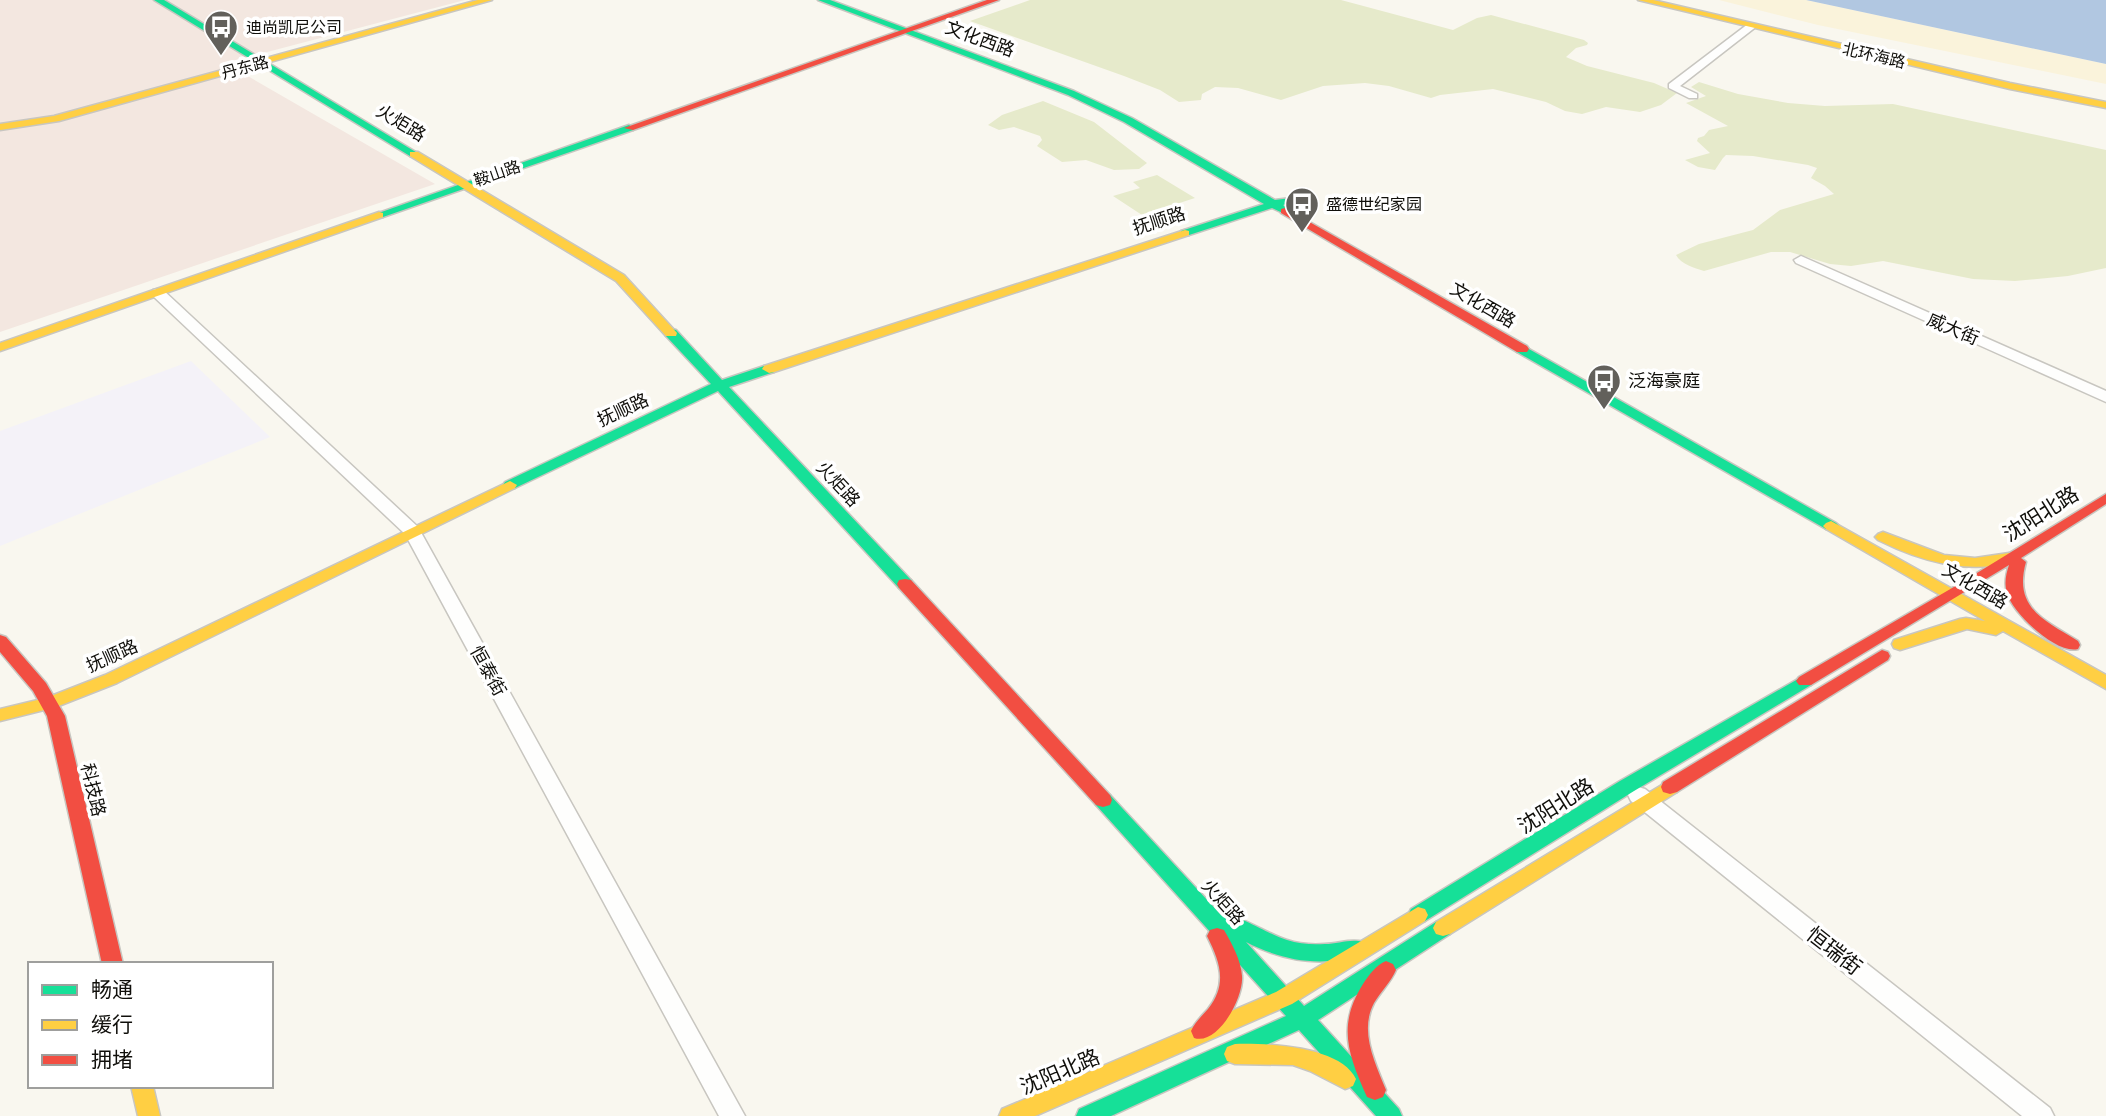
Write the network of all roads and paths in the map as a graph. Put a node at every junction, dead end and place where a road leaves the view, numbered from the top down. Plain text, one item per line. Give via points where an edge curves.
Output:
1 (488, 0) edge
2 (822, 0) edge
3 (846, 0) edge
4 (995, 0) edge
5 (1642, 0) edge
6 (165, 1) edge
7 (1752, 26) junction
8 (911, 29) junction
9 (261, 62) junction
10 (1693, 96) dead end
11 (2106, 105) edge
12 (0, 127) edge
13 (466, 184) junction
14 (1279, 202) junction
15 (1801, 260) dead end
16 (159, 293) junction
17 (0, 347) edge
18 (690, 353) junction
19 (785, 363) junction
20 (720, 385) junction
21 (2106, 397) edge
22 (754, 422) junction
23 (2106, 498) edge
24 (2106, 509) edge
25 (412, 531) junction
26 (1883, 537) junction
27 (1863, 545) junction
28 (2014, 560) junction
29 (1973, 589) junction
30 (1957, 599) junction
31 (1882, 635) junction
32 (0, 641) edge
33 (1900, 644) junction
34 (2065, 650) junction
35 (2106, 665) edge
36 (2106, 683) edge
37 (50, 703) junction
38 (0, 715) edge
39 (1628, 786) junction
40 (1648, 803) junction
41 (1199, 905) junction
42 (1380, 939) junction
43 (1398, 956) junction
44 (113, 962) edge
45 (1284, 998) junction
46 (1302, 1019) junction
47 (1198, 1035) junction
48 (1227, 1054) junction
49 (142, 1088) edge
50 (1386, 1110) edge
51 (149, 1116) edge
52 (732, 1116) edge
53 (1010, 1116) edge
54 (1087, 1116) edge
55 (2041, 1116) edge

1 - 9 main road, 丹东路
2 - 8 main road, 文化西路
3 - 8 main road, 文化西路
4 - 8 main road, 鞍山路
5 - 7 main road, 北环海路
6 - 9 main road, 火炬路
7 - 10 street via 1673,86
7 - 11 main road, 北环海路
8 - 13 main road, 鞍山路
8 - 14 main road, 文化西路 via 1102,107
9 - 12 main road, 丹东路 via 55,119
9 - 13 main road, 火炬路
13 - 16 main road, 鞍山路
13 - 18 main road, 火炬路 via 620,278
14 - 19 main road, 抚顺路
14 - 26 main road, 文化西路
14 - 27 main road, 文化西路
15 - 21 street, 威大街
16 - 17 main road, 鞍山路
16 - 25 street, 恒泰街
18 - 19 main road via 734,367
18 - 20 main road, 火炬路
19 - 20 main road, 抚顺路
19 - 22 main road via 754,380 749,388 747,403
20 - 22 main road, 火炬路
20 - 25 main road, 抚顺路
22 - 41 main road, 火炬路
23 - 28 main road, 沈阳北路
24 - 28 main road, 沈阳北路
25 - 37 main road, 抚顺路 via 111,679
25 - 52 street, 恒泰街
26 - 28 main road via 1924,557 1952,563 1976,566
26 - 29 main road, 文化西路
27 - 30 main road, 文化西路
27 - 31 main road via 1899,573 1910,597 1906,611
28 - 29 main road, 沈阳北路
28 - 34 main road via 2014,594 2025,613
29 - 30 main road, 沈阳北路
29 - 34 main road, 文化西路
30 - 31 main road, 沈阳北路
30 - 33 main road, 沈阳北路
30 - 34 main road, 文化西路
31 - 39 main road, 沈阳北路
32 - 37 main road, 科技路
33 - 34 main road via 1966,623
33 - 40 main road, 沈阳北路
34 - 35 main road, 文化西路
34 - 36 main road, 文化西路
37 - 38 main road, 抚顺路
37 - 44 main road, 科技路
39 - 40 street, 恒瑞街
39 - 42 main road, 沈阳北路
40 - 43 main road, 沈阳北路
40 - 55 street, 恒瑞街
41 - 42 main road via 1268,947 1290,953 1347,951
41 - 45 main road, 火炬路
41 - 47 main road via 1231,959 1235,982 1230,1000
42 - 45 main road, 沈阳北路
43 - 46 main road, 沈阳北路
43 - 50 main road via 1363,999 1358,1019 1358,1047
45 - 46 main road, 火炬路
45 - 47 main road, 沈阳北路
46 - 48 main road, 沈阳北路
46 - 50 main road, 火炬路
47 - 53 main road, 沈阳北路
48 - 50 main road via 1279,1050 1303,1055 1322,1063
48 - 54 main road, 沈阳北路
49 - 51 main road

